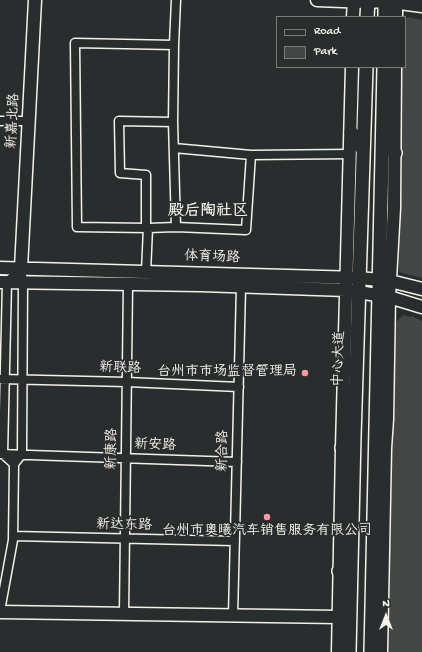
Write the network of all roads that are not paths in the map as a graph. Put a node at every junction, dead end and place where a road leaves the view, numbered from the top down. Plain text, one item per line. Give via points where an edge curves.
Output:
1 (35, 0) edge
2 (176, 0) edge
3 (316, 0) edge
4 (354, 1) edge
5 (368, 1) edge
6 (391, 1) edge
7 (422, 6) edge
8 (353, 16) edge
9 (367, 16) edge
10 (385, 16) edge
11 (396, 16) edge
12 (174, 45) junction
13 (352, 68) edge
14 (366, 68) edge
15 (384, 68) edge
16 (396, 68) edge
17 (0, 121) edge
18 (29, 122) junction
19 (173, 122) junction
20 (350, 132) junction
21 (383, 132) junction
22 (174, 148) junction
23 (363, 150) junction
24 (395, 153) junction
25 (350, 154) junction
26 (251, 155) junction
27 (176, 227) junction
28 (147, 228) junction
29 (0, 268) edge
30 (21, 268) junction
31 (146, 272) junction
32 (353, 277) junction
33 (385, 280) junction
34 (3, 282) edge
35 (23, 282) junction
36 (128, 284) junction
37 (241, 287) junction
38 (422, 289) edge
39 (352, 291) junction
40 (384, 296) junction
41 (422, 307) edge
42 (2, 379) edge
43 (22, 380) junction
44 (127, 382) junction
45 (239, 387) junction
46 (376, 433) junction
47 (354, 436) junction
48 (342, 448) junction
49 (2, 454) edge
50 (22, 454) junction
51 (385, 454) junction
52 (126, 458) junction
53 (237, 462) junction
54 (14, 464) junction
55 (13, 536) junction
56 (125, 539) junction
57 (235, 541) junction
58 (339, 571) junction
59 (382, 574) junction
60 (373, 589) junction
61 (350, 598) junction
62 (0, 612) edge
63 (124, 614) junction
64 (233, 616) junction
65 (338, 617) junction
66 (338, 652) edge
67 (349, 652) edge
68 (371, 652) edge
69 (380, 652) edge

1 - 18 main road, 新嘉北路
2 - 12 street
3 - 4 main road
4 - 5 main road
4 - 8 main road
5 - 6 main road
5 - 9 main road
6 - 7 main road
6 - 10 main road
6 - 11 main road
12 - 19 street
12 - 28 street via 75,43 77,228
13 - 20 main road
14 - 23 main road, 中心大道
15 - 21 main road
16 - 24 main road
17 - 18 street
18 - 30 main road, 新嘉北路
19 - 22 street
19 - 28 street via 119,121 120,173 146,175
20 - 23 main road
20 - 25 main road
21 - 24 main road
21 - 33 main road
22 - 26 street
22 - 27 street
23 - 32 main road, 中心大道
24 - 33 main road via 394,208
25 - 26 street
25 - 32 main road
26 - 27 street via 246,230
27 - 28 street
28 - 31 street
29 - 30 main road, 体育场路
30 - 31 main road, 体育场路
30 - 34 street
30 - 35 street
31 - 32 main road, 体育场路
32 - 33 main road, 体育场路
32 - 39 main road, 中心大道
33 - 38 main road, 体育场路
33 - 40 main road
34 - 35 main road
34 - 42 street
35 - 36 main road
35 - 43 street
36 - 37 main road
36 - 44 street, 新康路
37 - 39 main road
37 - 45 street, 新合路
39 - 40 main road
39 - 47 main road, 中心大道
39 - 48 main road
40 - 41 main road
40 - 46 main road
40 - 51 main road via 387,419
42 - 43 street, 新联路
42 - 49 street
43 - 44 street, 新联路
43 - 50 street
44 - 45 street, 新联路
44 - 52 street, 新康路
45 - 53 street, 新合路
46 - 51 main road
46 - 60 main road
47 - 48 main road
47 - 61 main road, 中心大道
48 - 58 main road
49 - 50 street, 新安路
49 - 54 street
50 - 52 street, 新安路
50 - 54 street
51 - 59 main road
52 - 53 street, 新安路
52 - 56 street, 新康路
53 - 57 street, 新合路
54 - 55 street
55 - 56 street, 新达东路
55 - 62 street
56 - 57 street, 新达东路
56 - 63 street, 新康路
57 - 64 street, 新合路
58 - 61 main road
58 - 65 main road
59 - 60 main road
59 - 69 main road
60 - 68 main road
61 - 67 main road, 中心大道
62 - 63 main road
63 - 64 main road
64 - 65 main road
65 - 66 main road

